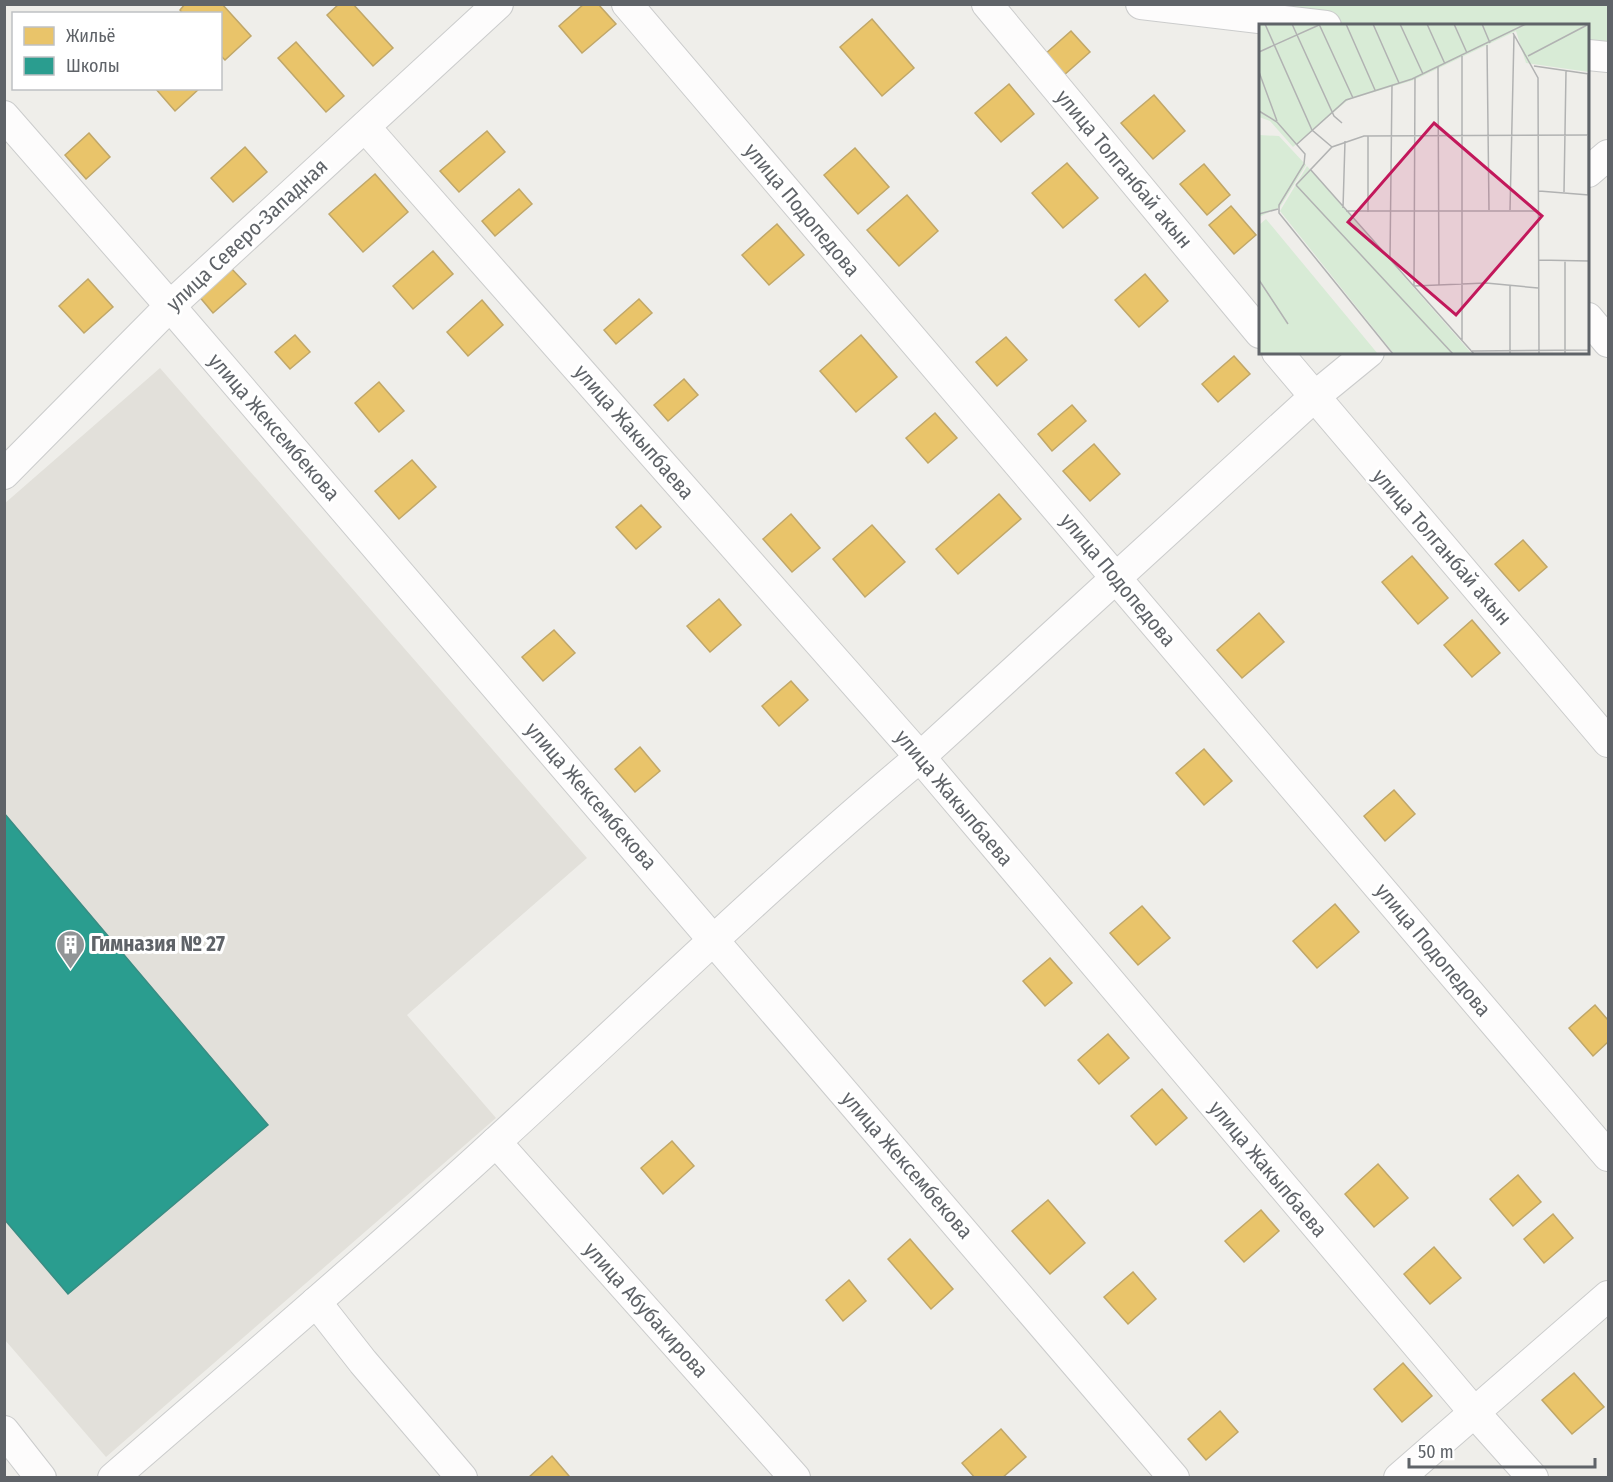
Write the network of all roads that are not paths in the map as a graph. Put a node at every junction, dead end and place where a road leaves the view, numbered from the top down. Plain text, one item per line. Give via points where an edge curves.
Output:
1 (498, 4) edge
2 (627, 4) edge
3 (987, 4) edge
4 (1141, 4) edge
5 (1309, 24) edge
6 (1589, 55) edge
7 (1608, 57) edge
8 (4, 116) edge
9 (365, 127) junction
10 (1608, 154) edge
11 (1589, 170) edge
12 (170, 306) junction
13 (1589, 320) edge
14 (1259, 332) edge
15 (1608, 342) edge
16 (1279, 354) edge
17 (1367, 354) edge
18 (1314, 398) junction
19 (4, 474) edge
20 (1116, 578) junction
21 (1608, 742) edge
22 (920, 757) junction
23 (714, 939) junction
24 (496, 1142) junction
25 (1608, 1156) edge
26 (1608, 1296) edge
27 (316, 1302) junction
28 (1474, 1412) junction
29 (4, 1431) edge
30 (41, 1478) edge
31 (113, 1478) edge
32 (462, 1478) edge
33 (795, 1478) edge
34 (1174, 1478) edge
35 (1399, 1478) edge
36 (1533, 1478) edge

1 - 9 street, улица Северо-Западная
2 - 20 street, улица Подопедова
3 - 14 street, улица Толганбай акын
4 - 5 street
6 - 7 street
8 - 12 street, улица Жексембекова
9 - 12 street, улица Северо-Западная
9 - 22 street, улица Жакыпбаева
10 - 11 street
12 - 19 street, улица Северо-Западная
12 - 23 street, улица Жексембекова
13 - 15 street
16 - 18 street, улица Толганбай акын
17 - 18 street
18 - 20 street
18 - 21 street, улица Толганбай акын
20 - 22 street
20 - 25 street, улица Подопедова
22 - 23 street
22 - 28 street, улица Жакыпбаева
23 - 24 street
23 - 34 street, улица Жексембекова
24 - 27 street
24 - 33 street, улица Абубакирова
26 - 28 street
27 - 31 street
27 - 32 street
28 - 35 street
28 - 36 street, улица Жакыпбаева
29 - 30 street

